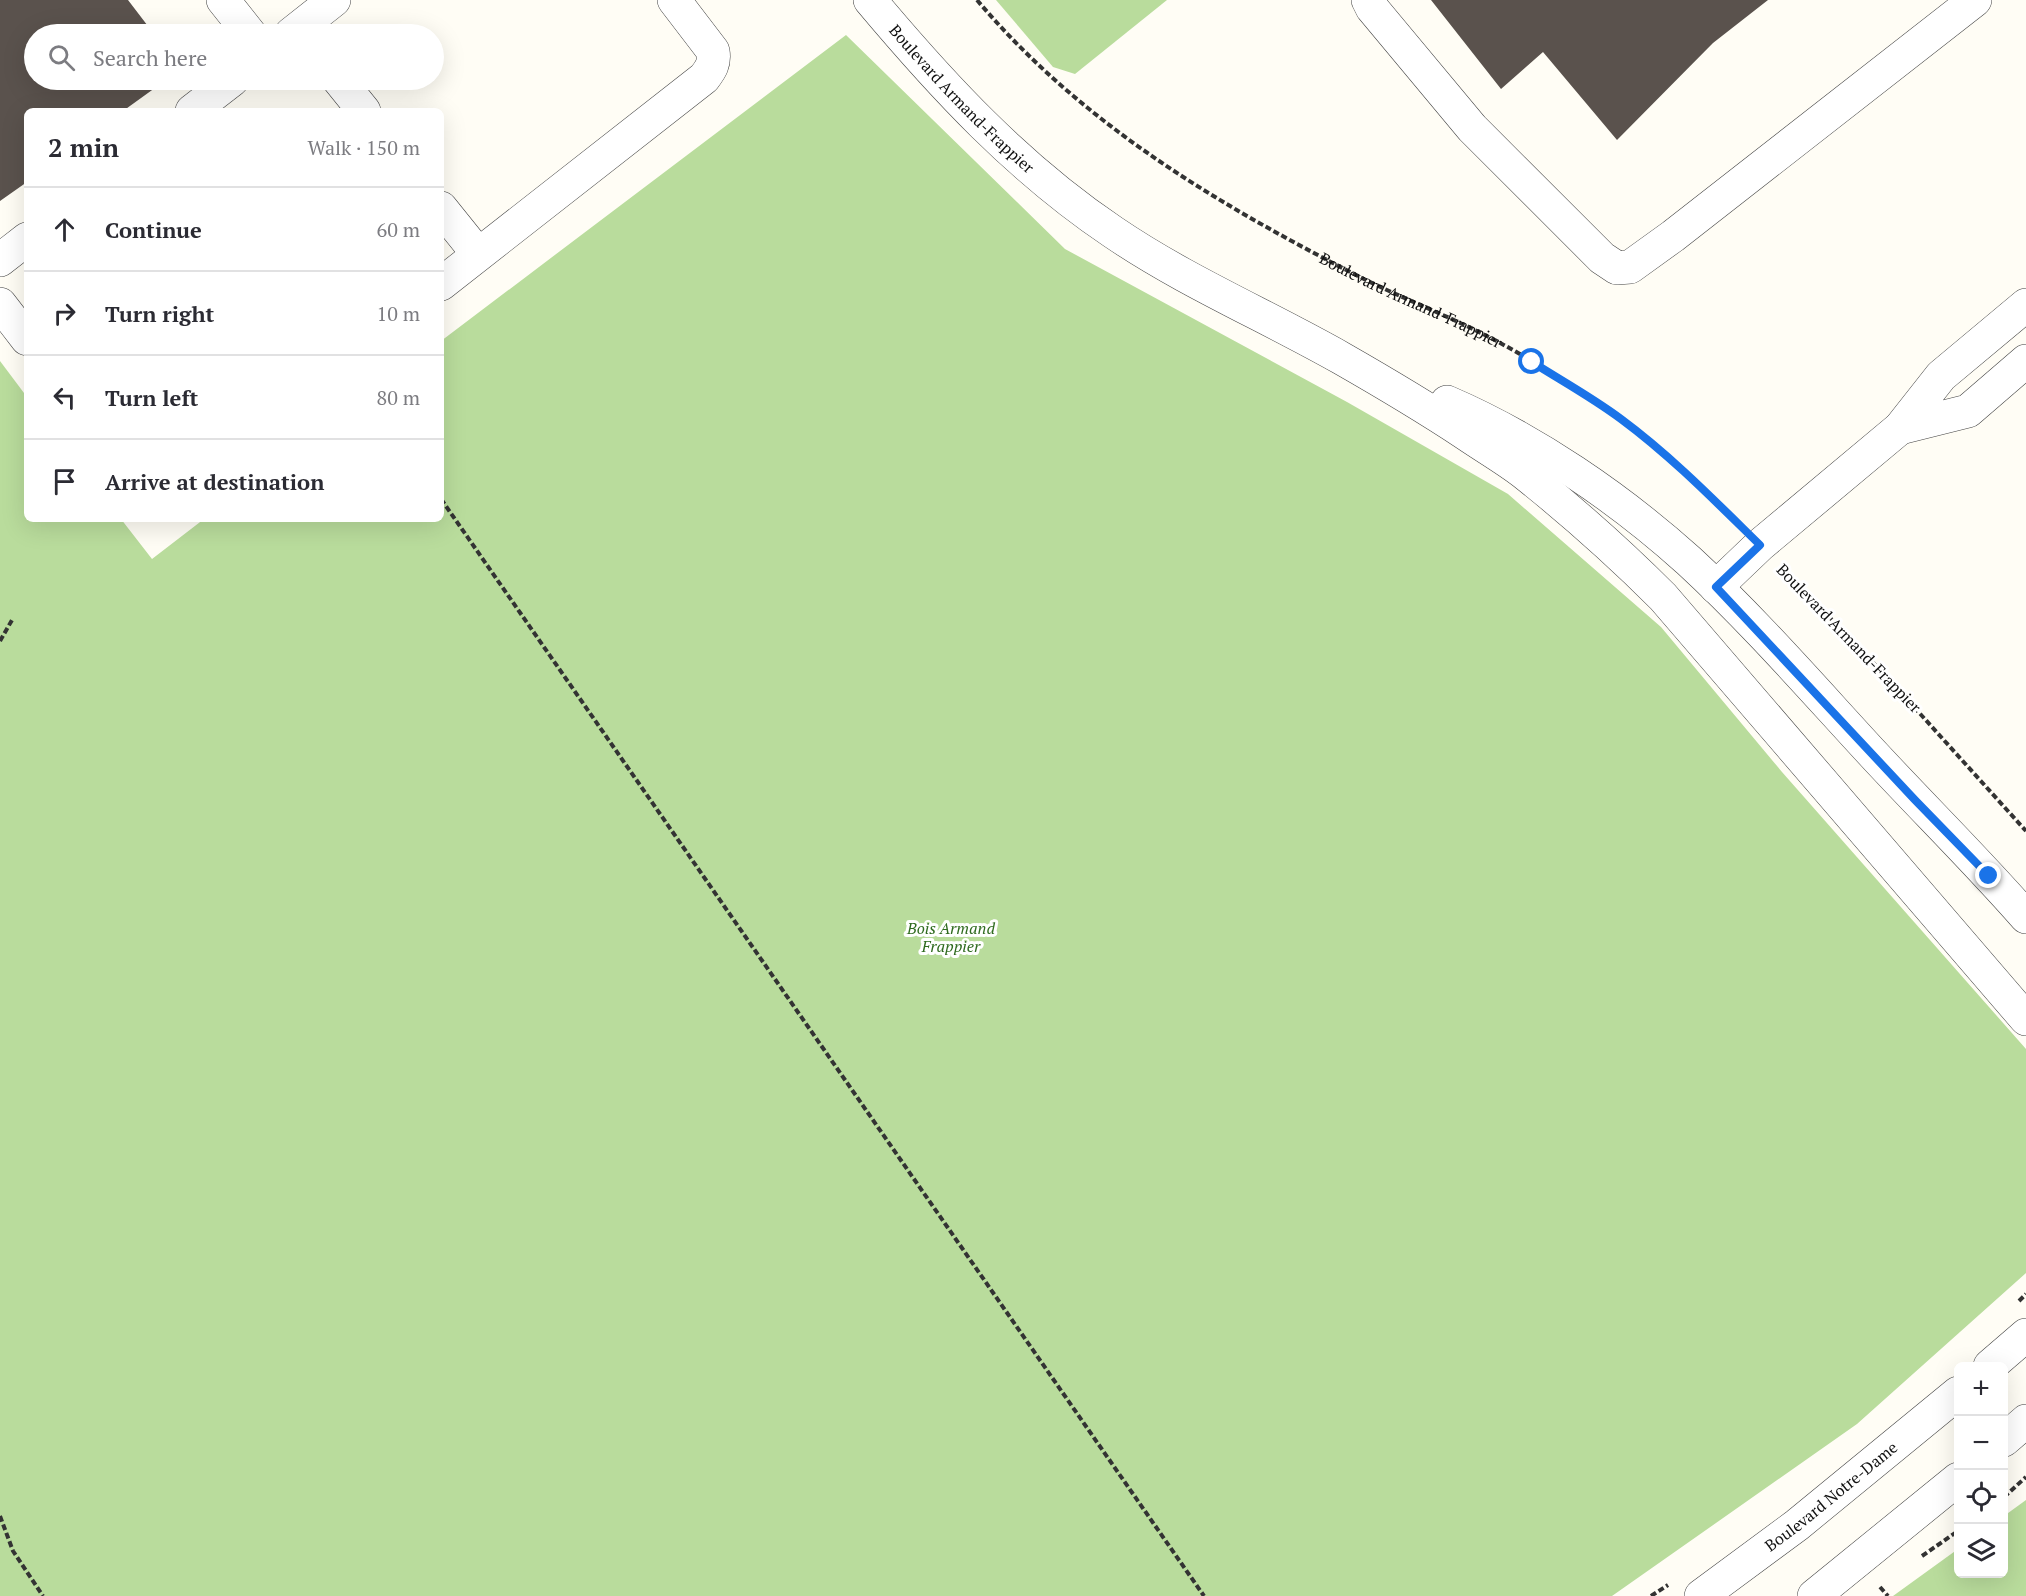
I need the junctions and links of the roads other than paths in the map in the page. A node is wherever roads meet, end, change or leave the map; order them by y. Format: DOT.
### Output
graph roads {
  1 [pos="223,0"];
  2 [pos="334,0"];
  3 [pos="674,0"];
  4 [pos="870,0"];
  5 [pos="1368,0"];
  6 [pos="1975,0"];
  7 [pos="242,24"];
  8 [pos="307,24"];
  9 [pos="219,90"];
  10 [pos="347,90"];
  11 [pos="196,108"];
  12 [pos="362,108"];
  13 [pos="444,212"];
  14 [pos="24,241"];
  15 [pos="478,255"];
  16 [pos="0,260"];
  17 [pos="444,282"];
  18 [pos="0,304"];
  19 [pos="2026,305"];
  20 [pos="24,335"];
  21 [pos="1339,357"];
  22 [pos="2026,361"];
  23 [pos="1900,428"];
  24 [pos="1716,587"];
  25 [pos="2026,917"];
  26 [pos="2026,1019"];
  27 [pos="2026,1335"];
  28 [pos="1995,1362"];
  29 [pos="1954,1397"];
  30 [pos="2026,1421"];
  31 [pos="2008,1437"];
  32 [pos="1954,1483"];
  33 [pos="1701,1596"];
  34 [pos="1814,1596"];
  1 -- 7 [label="street"];
  2 -- 8 [label="street"];
  3 -- 15 [label="street"];
  4 -- 21 [label="street, Boulevard Armand-Frappier"];
  5 -- 6 [label="street"];
  9 -- 11 [label="street"];
  10 -- 12 [label="street"];
  13 -- 15 [label="street"];
  14 -- 16 [label="street"];
  15 -- 17 [label="street"];
  18 -- 20 [label="street"];
  19 -- 23 [label="street"];
  21 -- 24 [label="street, Boulevard Armand-Frappier"];
  21 -- 26 [label="street, Boulevard Armand-Frappier"];
  22 -- 23 [label="street"];
  23 -- 24 [label="street"];
  24 -- 25 [label="street, Boulevard Armand-Frappier"];
  27 -- 28 [label="street"];
  29 -- 33 [label="street, Boulevard Notre-Dame"];
  30 -- 31 [label="street"];
  32 -- 34 [label="street"];
}
